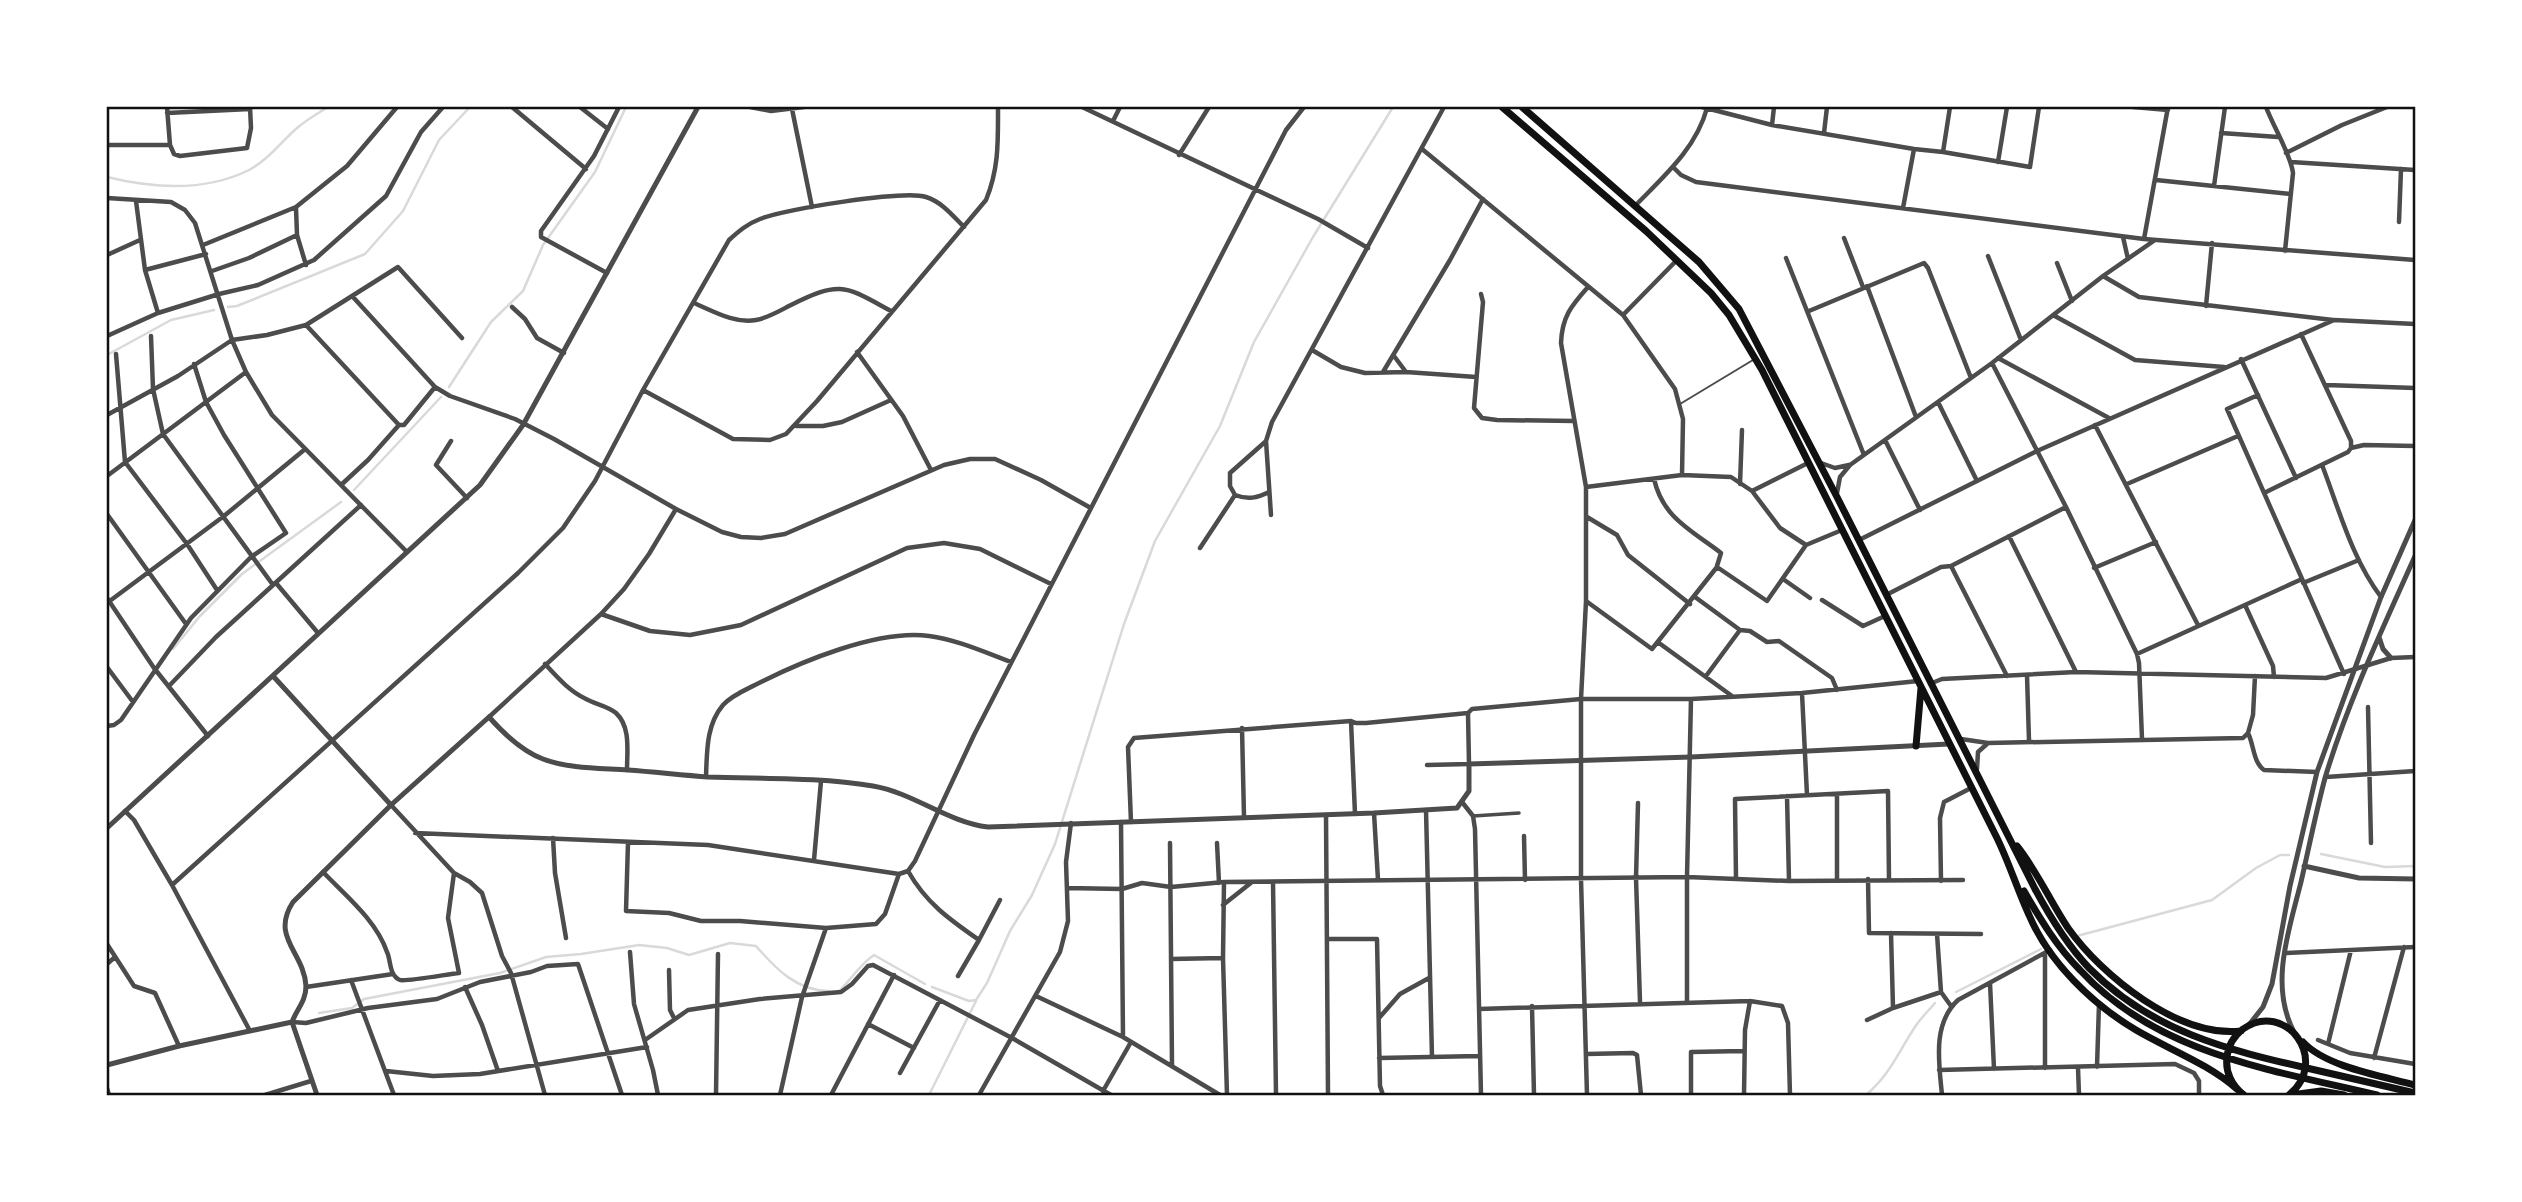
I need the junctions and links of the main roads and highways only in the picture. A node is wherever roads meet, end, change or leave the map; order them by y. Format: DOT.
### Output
graph roads {
  1 [pos="1502,107"];
  2 [pos="1522,107"];
  3 [pos="1920,684"];
  4 [pos="1916,746"];
  5 [pos="2008,834"];
  6 [pos="2015,876"];
  7 [pos="2243,1029"];
  8 [pos="2295,1034"];
  9 [pos="2415,1085"];
  10 [pos="2240,1093"];
  11 [pos="2415,1093"];
  12 [pos="2290,1095"];
  13 [pos="2344,1095"];
  14 [pos="2377,1095"];
  1 -- 3 [label="main road"];
  2 -- 5 [label="main road"];
  3 -- 4 [label="main road"];
  3 -- 6 [label="main road"];
  5 -- 7 [label="main road"];
  5 -- 11 [label="main road"];
  6 -- 10 [label="main road"];
  6 -- 14 [label="main road"];
  7 -- 8 [label="main road"];
  7 -- 10 [label="main road"];
  8 -- 9 [label="main road"];
  8 -- 12 [label="main road"];
  12 -- 13 [label="main road"];
}
